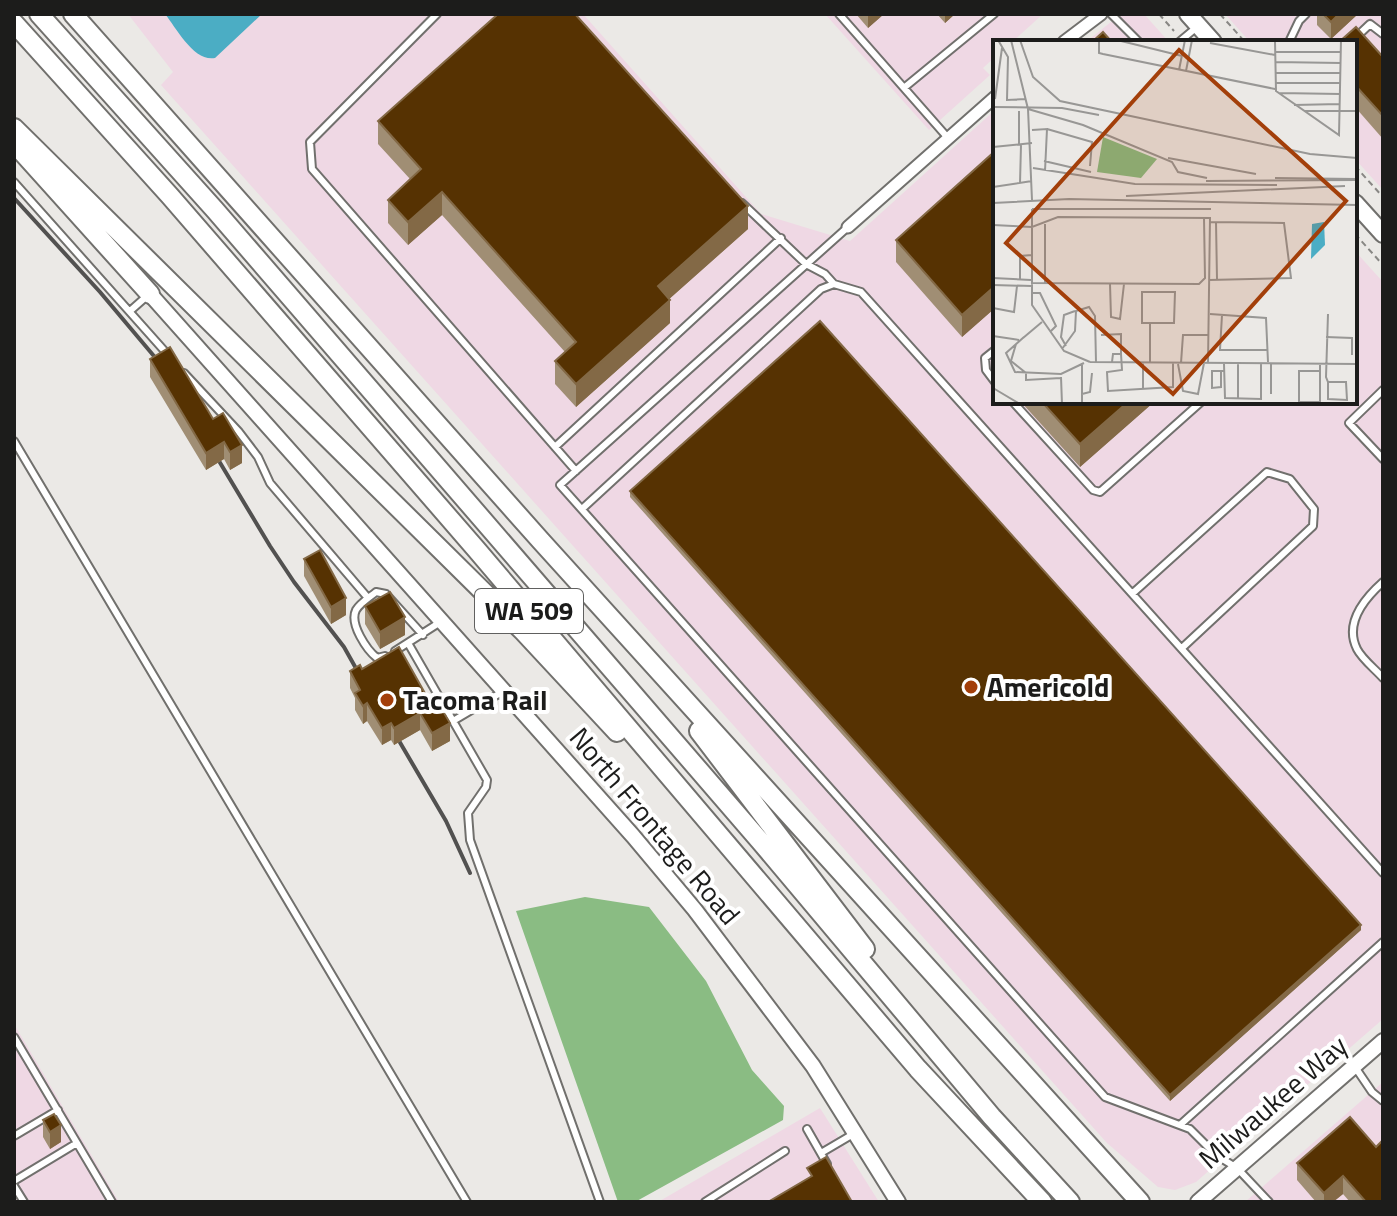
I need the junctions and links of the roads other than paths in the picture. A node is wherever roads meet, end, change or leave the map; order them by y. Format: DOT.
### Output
graph roads {
  1 [pos="39,14"];
  2 [pos="73,14"];
  3 [pos="437,14"];
  4 [pos="839,14"];
  5 [pos="994,14"];
  6 [pos="1101,14"];
  7 [pos="1111,14"];
  8 [pos="1306,14"];
  9 [pos="1193,20"];
  10 [pos="14,23"];
  11 [pos="1383,34"];
  12 [pos="1067,40"];
  13 [pos="1137,40"];
  14 [pos="1181,40"];
  15 [pos="1211,40"];
  16 [pos="1290,40"];
  17 [pos="1353,40"];
  18 [pos="905,87"];
  19 [pos="993,99"];
  20 [pos="14,128"];
  21 [pos="948,138"];
  22 [pos="14,143"];
  23 [pos="14,182"];
  24 [pos="736,197"];
  25 [pos="1357,205"];
  26 [pos="848,227"];
  27 [pos="1382,232"];
  28 [pos="781,238"];
  29 [pos="806,264"];
  30 [pos="834,284"];
  31 [pos="150,294"];
  32 [pos="130,311"];
  33 [pos="993,352"];
  34 [pos="172,359"];
  35 [pos="180,369"];
  36 [pos="993,379"];
  37 [pos="1383,390"];
  38 [pos="1015,404"];
  39 [pos="1199,404"];
  40 [pos="14,441"];
  41 [pos="555,447"];
  42 [pos="1383,459"];
  43 [pos="576,471"];
  44 [pos="582,509"];
  45 [pos="541,541"];
  46 [pos="1383,582"];
  47 [pos="1133,593"];
  48 [pos="368,598"];
  49 [pos="442,621"];
  50 [pos="423,635"];
  51 [pos="408,643"];
  52 [pos="1182,648"];
  53 [pos="1383,678"];
  54 [pos="504,691"];
  55 [pos="453,721"];
  56 [pos="1383,873"];
  57 [pos="785,911"];
  58 [pos="1383,942"];
  59 [pos="14,1037"];
  60 [pos="1383,1041"];
  61 [pos="1354,1066"];
  62 [pos="1383,1101"];
  63 [pos="58,1110"];
  64 [pos="992,1117"];
  65 [pos="1180,1125"];
  66 [pos="807,1129"];
  67 [pos="855,1133"];
  68 [pos="14,1136"];
  69 [pos="77,1143"];
  70 [pos="785,1151"];
  71 [pos="821,1153"];
  72 [pos="1237,1168"];
  73 [pos="835,1178"];
  74 [pos="14,1183"];
  75 [pos="24,1202"];
  76 [pos="112,1202"];
  77 [pos="467,1202"];
  78 [pos="600,1202"];
  79 [pos="705,1202"];
  80 [pos="898,1202"];
  81 [pos="1042,1202"];
  82 [pos="1070,1202"];
  83 [pos="1140,1202"];
  84 [pos="1198,1202"];
  85 [pos="1269,1202"];
  1 -- 64 [label="highway, WA 509"];
  2 -- 45 [label="highway"];
  3 -- 41 [label="lane"];
  4 -- 18 [label="lane"];
  5 -- 18 [label="lane"];
  6 -- 12 [label="street"];
  7 -- 13 [label="lane"];
  8 -- 16 [label="lane"];
  9 -- 14 [label="lane"];
  9 -- 15 [label="main road"];
  10 -- 57 [label="highway, WA 509"];
  11 -- 17 [label="lane"];
  18 -- 21 [label="lane"];
  19 -- 21 [label="street"];
  20 -- 57 [label="highway"];
  21 -- 26 [label="street"];
  22 -- 31 [label="highway"];
  23 -- 32 [label="lane"];
  24 -- 28 [label="lane"];
  25 -- 27 [label="main road"];
  26 -- 29 [label="lane"];
  28 -- 29 [label="lane"];
  28 -- 41 [label="lane"];
  29 -- 30 [label="lane"];
  29 -- 43 [label="lane"];
  30 -- 44 [label="lane"];
  30 -- 47 [label="lane"];
  31 -- 32 [label="lane"];
  31 -- 49 [label="street, North Frontage Road"];
  32 -- 34 [label="lane"];
  33 -- 36 [label="lane"];
  35 -- 48 [label="lane"];
  37 -- 42 [label="lane"];
  38 -- 39 [label="lane"];
  40 -- 77 [label="lane"];
  41 -- 43 [label="lane"];
  43 -- 44 [label="lane"];
  44 -- 65 [label="lane"];
  45 -- 64 [label="highway"];
  45 -- 83 [label="highway"];
  46 -- 53 [label="lane"];
  47 -- 52 [label="lane"];
  47 -- 52 [label="lane"];
  48 -- 50 [label="lane"];
  48 -- 51 [label="lane"];
  49 -- 50 [label="lane"];
  49 -- 54 [label="street, North Frontage Road"];
  50 -- 51 [label="lane"];
  51 -- 55 [label="lane"];
  52 -- 56 [label="lane"];
  54 -- 55 [label="lane"];
  54 -- 67 [label="street, North Frontage Road"];
  55 -- 78 [label="lane"];
  57 -- 81 [label="highway, WA 509"];
  58 -- 65 [label="lane"];
  59 -- 63 [label="lane"];
  60 -- 61 [label="street, Milwaukee Way"];
  61 -- 62 [label="lane"];
  61 -- 72 [label="street, Milwaukee Way"];
  63 -- 68 [label="lane"];
  63 -- 69 [label="lane"];
  64 -- 82 [label="highway, WA 509"];
  65 -- 72 [label="lane"];
  66 -- 71 [label="lane"];
  67 -- 71 [label="lane"];
  67 -- 80 [label="street, North Frontage Road"];
  69 -- 74 [label="lane"];
  69 -- 76 [label="lane"];
  70 -- 79 [label="lane"];
  71 -- 73 [label="lane"];
  72 -- 84 [label="street, Milwaukee Way"];
  72 -- 85 [label="lane"];
  74 -- 75 [label="lane"];
}
